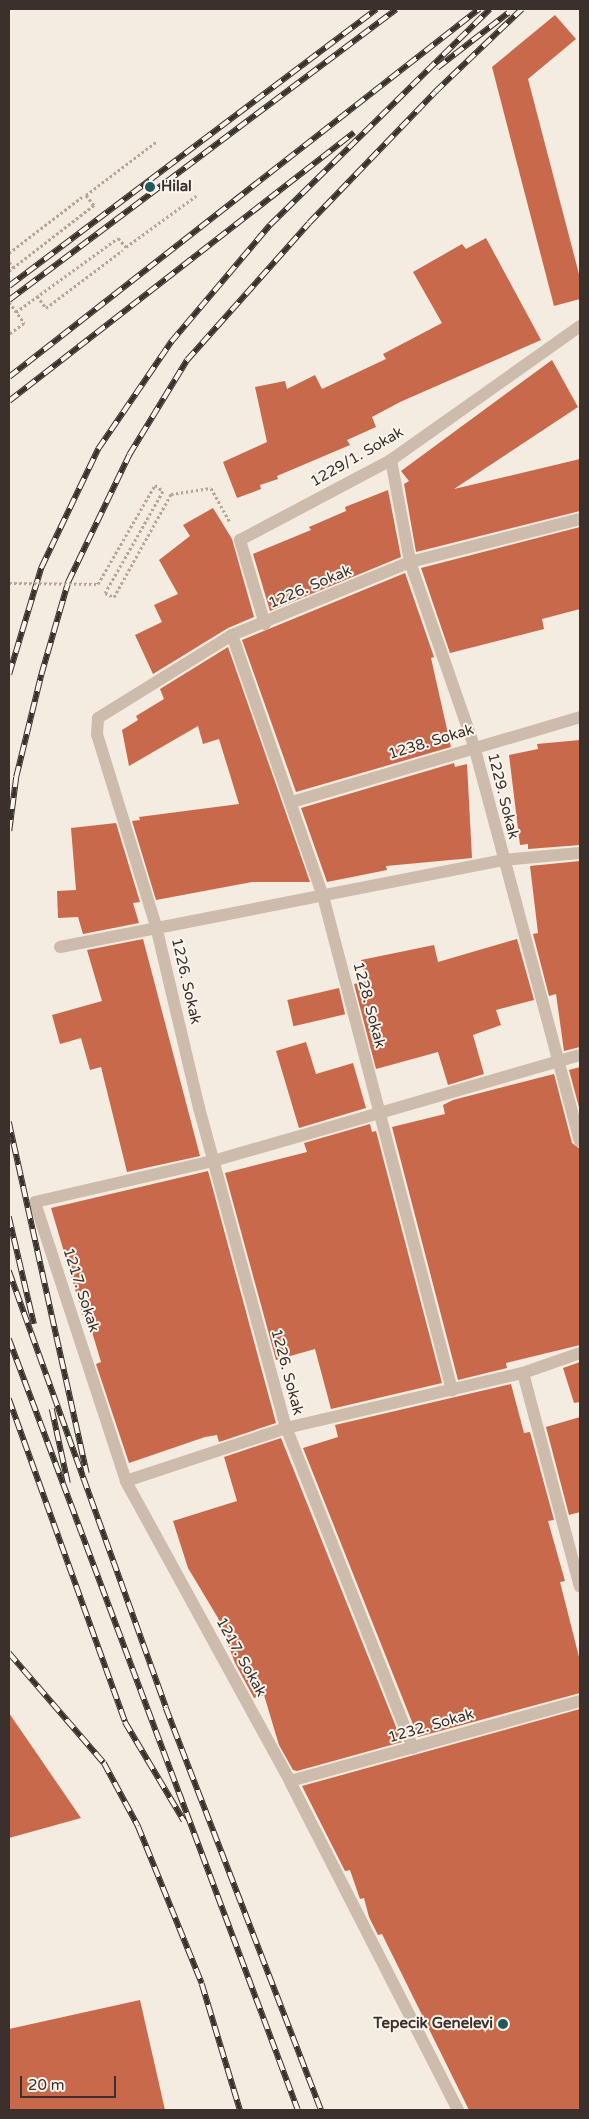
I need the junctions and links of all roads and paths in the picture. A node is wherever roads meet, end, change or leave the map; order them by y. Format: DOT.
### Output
graph roads {
  1 [pos="156,142"];
  2 [pos="196,196"];
  3 [pos="82,197"];
  4 [pos="123,250"];
  5 [pos="9,253"];
  6 [pos="9,262"];
  7 [pos="14,268"];
  8 [pos="9,271"];
  9 [pos="37,296"];
  10 [pos="9,302"];
  11 [pos="16,312"];
  12 [pos="580,326"];
  13 [pos="9,334"];
  14 [pos="391,460"];
  15 [pos="580,519"];
  16 [pos="240,540"];
  17 [pos="410,562"];
  18 [pos="9,583"];
  19 [pos="265,624"];
  20 [pos="232,635"];
  21 [pos="580,717"];
  22 [pos="474,746"];
  23 [pos="292,802"];
  24 [pos="580,853"];
  25 [pos="502,860"];
  26 [pos="323,896"];
  27 [pos="156,926"];
  28 [pos="60,947"];
  29 [pos="580,1055"];
  30 [pos="560,1060"];
  31 [pos="380,1111"];
  32 [pos="580,1141"];
  33 [pos="214,1161"];
  34 [pos="580,1353"];
  35 [pos="523,1373"];
  36 [pos="452,1390"];
  37 [pos="286,1428"];
  38 [pos="126,1481"];
  39 [pos="580,1587"];
  40 [pos="580,1701"];
  41 [pos="413,1748"];
  42 [pos="290,1781"];
  43 [pos="458,2110"];
  1 -- 7 [label="path"];
  2 -- 9 [label="path"];
  3 -- 5 [label="path"];
  4 -- 9 [label="path"];
  6 -- 7 [label="path"];
  7 -- 8 [label="path"];
  9 -- 11 [label="path"];
  10 -- 11 [label="path"];
  11 -- 13 [label="path"];
  12 -- 14 [label="street, 1229/1. Sokak"];
  14 -- 16 [label="street, 1229/1. Sokak"];
  14 -- 17 [label="street, 1229. Sokak"];
  15 -- 17 [label="street, 1226. Sokak"];
  16 -- 18 [label="path, bridge"];
  16 -- 19 [label="street"];
  17 -- 19 [label="street, 1226. Sokak"];
  17 -- 22 [label="street, 1229. Sokak"];
  19 -- 20 [label="street, 1226. Sokak"];
  20 -- 23 [label="street, 1228. Sokak"];
  20 -- 27 [label="street, 1226. Sokak"];
  21 -- 22 [label="street, 1238. Sokak"];
  22 -- 23 [label="street, 1238. Sokak"];
  22 -- 25 [label="street, 1229. Sokak"];
  23 -- 26 [label="street, 1228. Sokak"];
  24 -- 25 [label="street"];
  25 -- 26 [label="street"];
  25 -- 30 [label="street, 1229. Sokak"];
  26 -- 27 [label="street"];
  26 -- 31 [label="street, 1228. Sokak"];
  27 -- 28 [label="street"];
  27 -- 33 [label="street, 1226. Sokak"];
  29 -- 30 [label="street"];
  30 -- 31 [label="street"];
  30 -- 32 [label="street, 1229. Sokak"];
  31 -- 33 [label="street"];
  31 -- 36 [label="street, 1228. Sokak"];
  33 -- 37 [label="street, 1226. Sokak"];
  33 -- 38 [label="street, 1217. Sokak"];
  34 -- 35 [label="street"];
  35 -- 36 [label="street"];
  35 -- 39 [label="street"];
  36 -- 37 [label="street"];
  37 -- 38 [label="street"];
  37 -- 41 [label="street, 1226. Sokak"];
  38 -- 42 [label="street, 1217. Sokak"];
  40 -- 41 [label="street, 1232. Sokak"];
  41 -- 42 [label="street, 1232. Sokak"];
  42 -- 43 [label="street, 1217. Sokak"];
}
